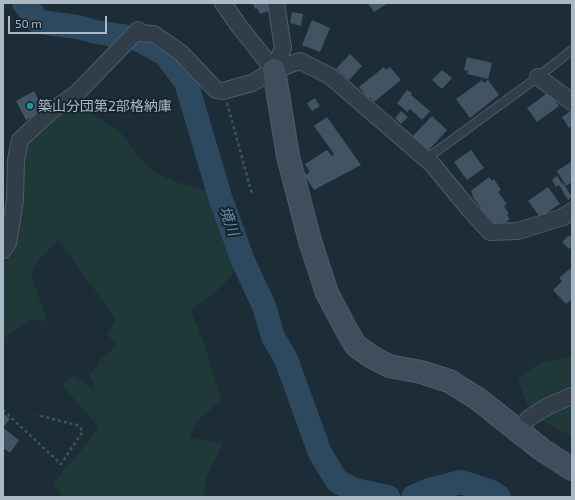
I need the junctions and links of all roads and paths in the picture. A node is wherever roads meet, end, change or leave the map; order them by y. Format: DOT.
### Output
graph roads {
  1 [pos="223,3"];
  2 [pos="276,3"];
  3 [pos="572,50"];
  4 [pos="274,70"];
  5 [pos="538,77"];
  6 [pos="223,91"];
  7 [pos="572,102"];
  8 [pos="426,159"];
  9 [pos="252,194"];
  10 [pos="572,211"];
  11 [pos="3,250"];
  12 [pos="572,396"];
  13 [pos="3,410"];
  14 [pos="37,415"];
  15 [pos="519,430"];
  16 [pos="572,469"];
  1 -- 4 [label="street"];
  2 -- 4 [label="street"];
  3 -- 5 [label="lane"];
  4 -- 6 [label="street"];
  4 -- 8 [label="street"];
  4 -- 15 [label="street"];
  5 -- 7 [label="street"];
  5 -- 8 [label="lane"];
  6 -- 9 [label="path"];
  6 -- 11 [label="street"];
  8 -- 10 [label="street"];
  12 -- 15 [label="street"];
  13 -- 14 [label="path"];
  15 -- 16 [label="street"];
}
